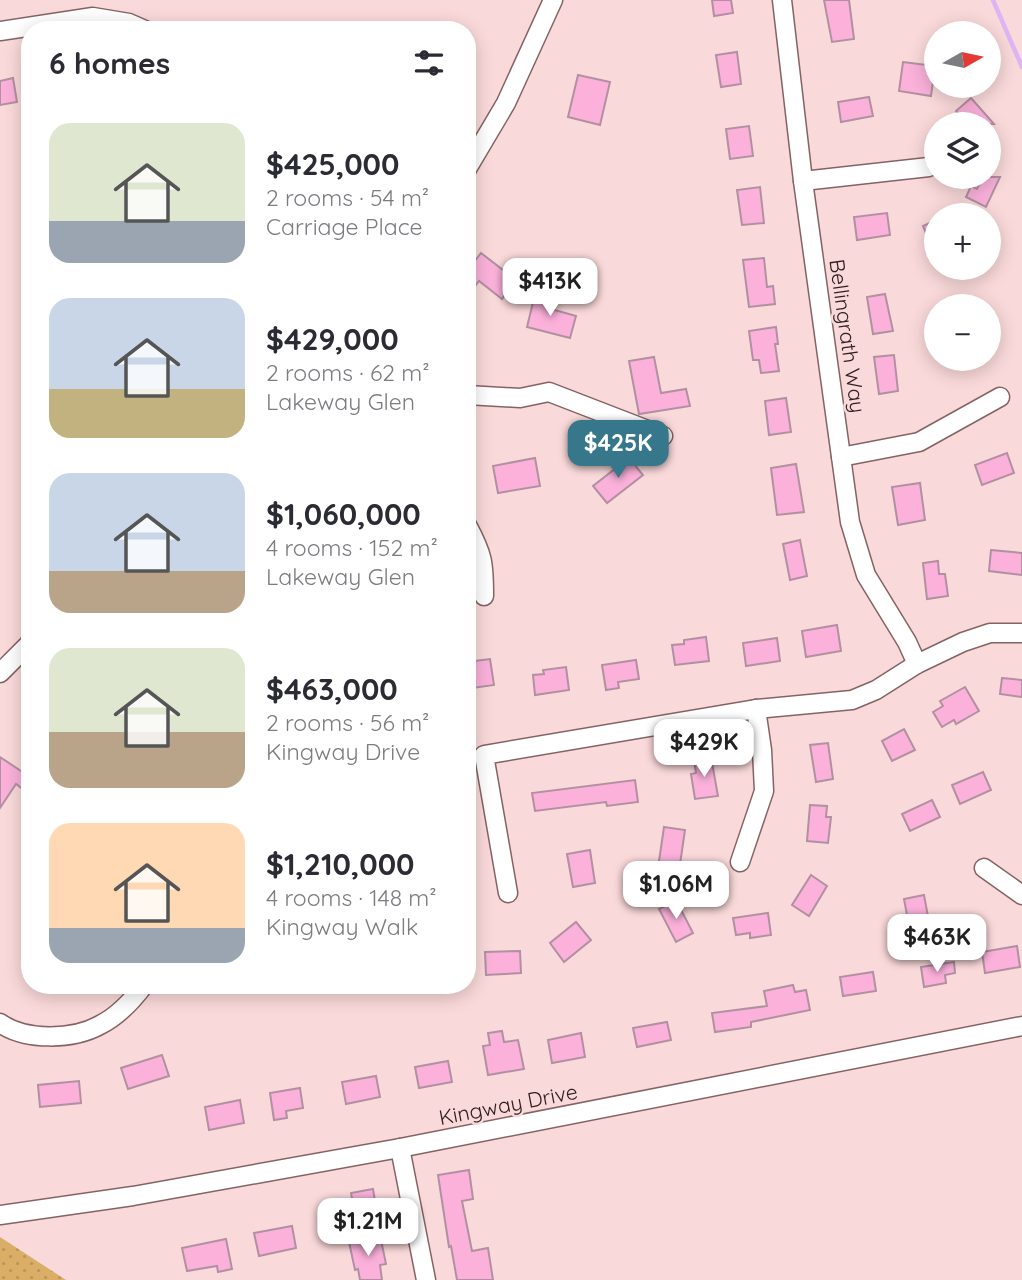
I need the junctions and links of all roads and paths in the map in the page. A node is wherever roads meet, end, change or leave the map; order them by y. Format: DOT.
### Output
graph roads {
  1 [pos="553,0"];
  2 [pos="782,0"];
  3 [pos="72,21"];
  4 [pos="115,21"];
  5 [pos="21,28"];
  6 [pos="0,31"];
  7 [pos="476,154"];
  8 [pos="924,168"];
  9 [pos="803,181"];
  10 [pos="476,396"];
  11 [pos="1000,397"];
  12 [pos="663,436"];
  13 [pos="842,457"];
  14 [pos="476,542"];
  15 [pos="484,596"];
  16 [pos="1022,633"];
  17 [pos="21,652"];
  18 [pos="917,664"];
  19 [pos="0,673"];
  20 [pos="756,709"];
  21 [pos="740,862"];
  22 [pos="984,868"];
  23 [pos="508,893"];
  24 [pos="1022,895"];
  25 [pos="137,994"];
  26 [pos="0,1023"];
  27 [pos="1022,1026"];
  28 [pos="400,1148"];
  29 [pos="0,1215"];
  30 [pos="426,1280"];
  1 -- 7 [label="street"];
  2 -- 9 [label="street, Bellingrath Way"];
  3 -- 4 [label="street"];
  5 -- 6 [label="street"];
  8 -- 9 [label="street"];
  9 -- 13 [label="street, Bellingrath Way"];
  10 -- 12 [label="street"];
  11 -- 13 [label="street"];
  13 -- 18 [label="street, Bellingrath Way"];
  14 -- 15 [label="street"];
  16 -- 18 [label="street"];
  17 -- 19 [label="street"];
  18 -- 20 [label="street"];
  20 -- 21 [label="street"];
  20 -- 23 [label="street"];
  22 -- 24 [label="street"];
  25 -- 26 [label="street"];
  27 -- 28 [label="street, Kingway Drive"];
  28 -- 29 [label="street, Kingway Drive"];
  28 -- 30 [label="street"];
}
